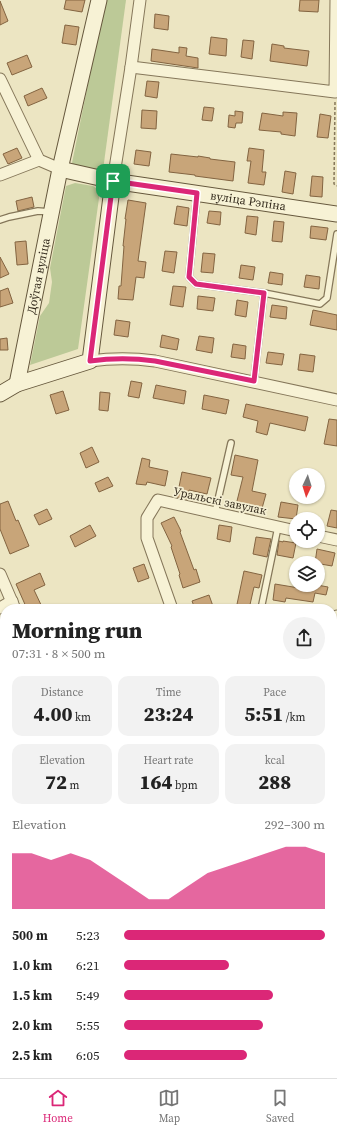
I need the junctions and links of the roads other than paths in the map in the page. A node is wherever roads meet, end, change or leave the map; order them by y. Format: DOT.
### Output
graph roads {
  1 [pos="99,0"];
  2 [pos="140,0"];
  3 [pos="336,0"];
  4 [pos="131,67"];
  5 [pos="0,79"];
  6 [pos="39,160"];
  7 [pos="60,169"];
  8 [pos="0,175"];
  9 [pos="113,181"];
  10 [pos="197,193"];
  11 [pos="51,212"];
  12 [pos="337,214"];
  13 [pos="0,220"];
  14 [pos="337,234"];
  15 [pos="264,293"];
  16 [pos="90,361"];
  17 [pos="254,381"];
  18 [pos="17,384"];
  19 [pos="0,394"];
  20 [pos="337,400"];
  21 [pos="232,443"];
  22 [pos="215,513"];
  23 [pos="278,527"];
  24 [pos="289,529"];
  25 [pos="325,537"];
  26 [pos="337,540"];
  27 [pos="0,574"];
  28 [pos="13,604"];
  29 [pos="170,604"];
  30 [pos="262,604"];
  1 -- 7 [label="street, Доўгая вуліца"];
  2 -- 4 [label="street"];
  3 -- 4 [label="street"];
  4 -- 9 [label="street"];
  5 -- 6 [label="street"];
  6 -- 7 [label="street"];
  6 -- 8 [label="street"];
  7 -- 9 [label="street"];
  7 -- 11 [label="street, Доўгая вуліца"];
  9 -- 10 [label="street, вуліца Рэпіна"];
  9 -- 16 [label="street"];
  10 -- 12 [label="street, вуліца Рэпіна"];
  10 -- 15 [label="lane"];
  11 -- 13 [label="lane"];
  11 -- 18 [label="street, Доўгая вуліца"];
  14 -- 15 [label="lane"];
  15 -- 17 [label="lane"];
  16 -- 17 [label="street"];
  16 -- 18 [label="street"];
  17 -- 20 [label="street"];
  18 -- 19 [label="street"];
  21 -- 22 [label="lane"];
  22 -- 23 [label="street, Уральскі завулак"];
  22 -- 29 [label="street, Уральскі завулак"];
  23 -- 24 [label="street, Уральскі завулак"];
  23 -- 30 [label="lane"];
  25 -- 26 [label="street"];
  27 -- 28 [label="street"];
}
